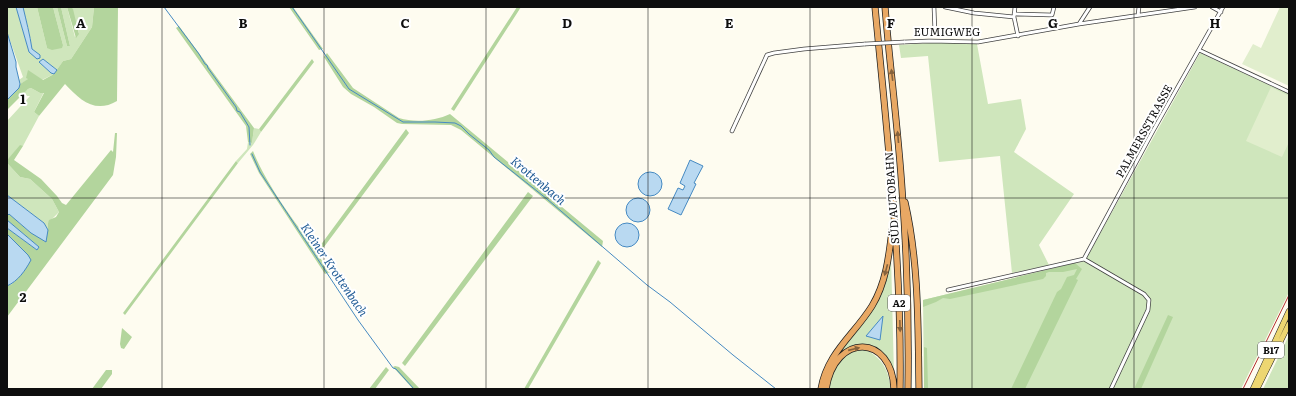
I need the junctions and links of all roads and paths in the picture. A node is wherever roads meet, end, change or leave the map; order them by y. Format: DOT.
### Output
graph roads {
  1 [pos="875,7"];
  2 [pos="885,7"];
  3 [pos="934,7"];
  4 [pos="945,7"];
  5 [pos="1015,7"];
  6 [pos="1054,7"];
  7 [pos="1090,7"];
  8 [pos="1139,7"];
  9 [pos="1194,7"];
  10 [pos="1212,7"];
  11 [pos="1224,7"];
  12 [pos="1221,12"];
  13 [pos="1014,15"];
  14 [pos="1138,15"];
  15 [pos="1079,24"];
  16 [pos="935,34"];
  17 [pos="1018,36"];
  18 [pos="1199,50"];
  19 [pos="1289,92"];
  20 [pos="732,131"];
  21 [pos="902,190"];
  22 [pos="894,217"];
  23 [pos="1084,259"];
  24 [pos="948,290"];
  25 [pos="1289,311"];
  26 [pos="1289,324"];
  27 [pos="821,389"];
  28 [pos="826,389"];
  29 [pos="894,389"];
  30 [pos="900,389"];
  31 [pos="908,389"];
  32 [pos="919,389"];
  33 [pos="1111,389"];
  34 [pos="1253,389"];
  35 [pos="1257,389"];
  1 -- 22 [label="highway, SÜD AUTOBAHN / A2"];
  21 -- 2 [label="highway, SÜD AUTOBAHN / A2, one-way"];
  3 -- 16 [label="street"];
  4 -- 13 [label="street"];
  5 -- 13 [label="street"];
  6 -- 13 [label="street"];
  7 -- 15 [label="street"];
  8 -- 14 [label="street"];
  9 -- 14 [label="street, EUMIGWEG"];
  10 -- 12 [label="street"];
  11 -- 12 [label="street"];
  12 -- 18 [label="street, PALMERSSTRASSE"];
  13 -- 17 [label="street"];
  14 -- 15 [label="street, EUMIGWEG"];
  15 -- 17 [label="street, EUMIGWEG"];
  17 -- 20 [label="street, EUMIGWEG, bridge"];
  18 -- 19 [label="street"];
  18 -- 23 [label="street, PALMERSSTRASSE"];
  21 -- 31 [label="highway, SÜD AUTOBAHN / A2"];
  21 -- 32 [label="highway"];
  22 -- 27 [label="highway, one-way"];
  22 -- 30 [label="highway, SÜD AUTOBAHN / A2, one-way"];
  23 -- 24 [label="street"];
  23 -- 33 [label="street"];
  25 -- 34 [label="main road, B17"];
  26 -- 35 [label="main road, B17"];
  28 -- 29 [label="highway, one-way"];
}
